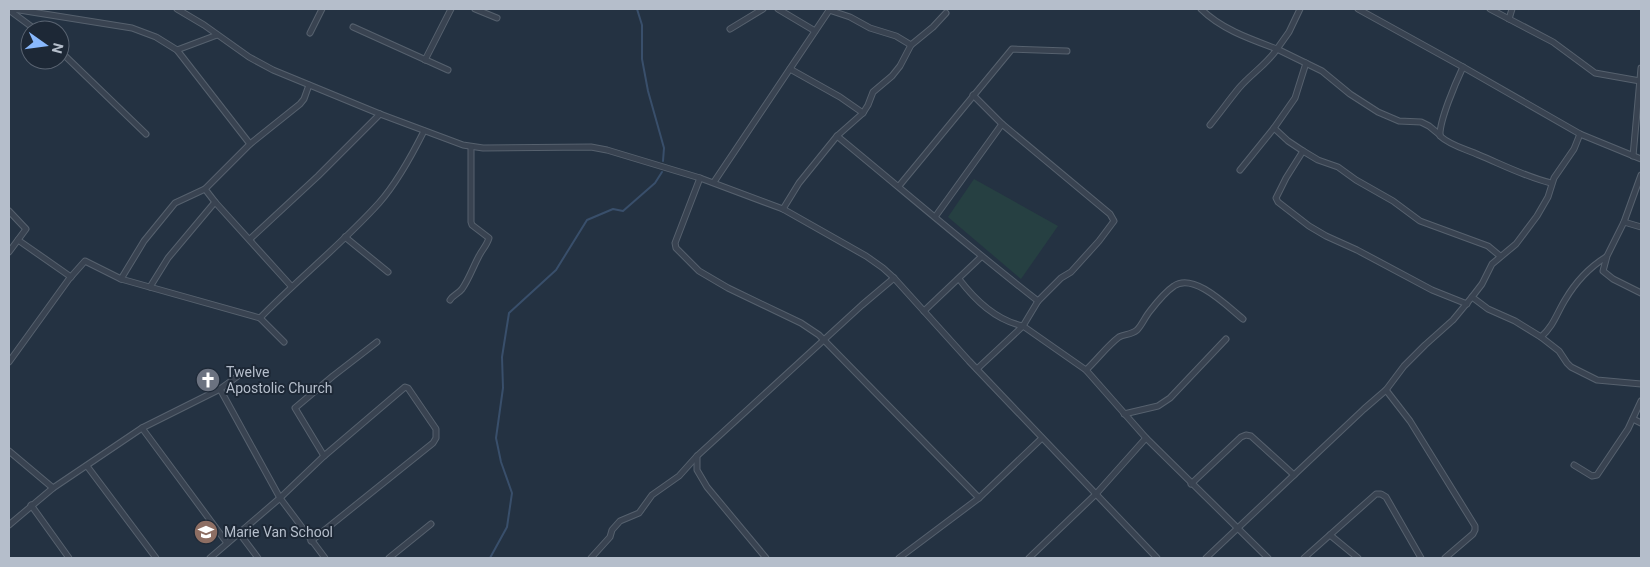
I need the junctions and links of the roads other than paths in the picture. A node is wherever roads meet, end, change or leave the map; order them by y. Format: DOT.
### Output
graph roads {
  1 [pos="13,9"];
  2 [pos="177,9"];
  3 [pos="322,9"];
  4 [pos="451,9"];
  5 [pos="474,9"];
  6 [pos="763,9"];
  7 [pos="778,9"];
  8 [pos="1200,9"];
  9 [pos="1300,9"];
  10 [pos="1358,9"];
  11 [pos="1490,9"];
  12 [pos="1512,9"];
  13 [pos="9,10"];
  14 [pos="830,10"];
  15 [pos="946,13"];
  16 [pos="497,18"];
  17 [pos="1509,19"];
  18 [pos="22,20"];
  19 [pos="353,27"];
  20 [pos="730,29"];
  21 [pos="815,31"];
  22 [pos="310,33"];
  23 [pos="217,35"];
  24 [pos="911,45"];
  25 [pos="1278,48"];
  26 [pos="177,50"];
  27 [pos="1067,51"];
  28 [pos="425,60"];
  29 [pos="70,61"];
  30 [pos="1306,63"];
  31 [pos="1463,67"];
  32 [pos="1641,68"];
  33 [pos="790,69"];
  34 [pos="448,70"];
  35 [pos="1640,82"];
  36 [pos="309,85"];
  37 [pos="973,95"];
  38 [pos="863,112"];
  39 [pos="380,114"];
  40 [pos="1002,124"];
  41 [pos="1210,125"];
  42 [pos="1274,128"];
  43 [pos="424,131"];
  44 [pos="146,134"];
  45 [pos="1440,134"];
  46 [pos="1580,134"];
  47 [pos="837,136"];
  48 [pos="250,144"];
  49 [pos="471,147"];
  50 [pos="1303,151"];
  51 [pos="1633,156"];
  52 [pos="1641,159"];
  53 [pos="1240,170"];
  54 [pos="1641,176"];
  55 [pos="700,178"];
  56 [pos="714,182"];
  57 [pos="1552,183"];
  58 [pos="899,186"];
  59 [pos="205,188"];
  60 [pos="215,202"];
  61 [pos="783,209"];
  62 [pos="9,211"];
  63 [pos="935,218"];
  64 [pos="1624,222"];
  65 [pos="1641,227"];
  66 [pos="345,237"];
  67 [pos="250,239"];
  68 [pos="18,240"];
  69 [pos="9,252"];
  70 [pos="1500,256"];
  71 [pos="1607,256"];
  72 [pos="981,257"];
  73 [pos="388,272"];
  74 [pos="71,277"];
  75 [pos="894,278"];
  76 [pos="959,278"];
  77 [pos="121,279"];
  78 [pos="291,286"];
  79 [pos="150,287"];
  80 [pos="1641,293"];
  81 [pos="1472,297"];
  82 [pos="450,300"];
  83 [pos="1038,302"];
  84 [pos="1467,304"];
  85 [pos="924,311"];
  86 [pos="260,318"];
  87 [pos="1243,319"];
  88 [pos="1023,326"];
  89 [pos="1541,337"];
  90 [pos="1226,339"];
  91 [pos="824,340"];
  92 [pos="284,342"];
  93 [pos="377,342"];
  94 [pos="9,362"];
  95 [pos="977,369"];
  96 [pos="1086,370"];
  97 [pos="238,376"];
  98 [pos="1641,384"];
  99 [pos="220,388"];
  100 [pos="1386,390"];
  101 [pos="1641,401"];
  102 [pos="1124,414"];
  103 [pos="1633,419"];
  104 [pos="1641,423"];
  105 [pos="142,428"];
  106 [pos="1042,438"];
  107 [pos="1146,438"];
  108 [pos="9,451"];
  109 [pos="324,456"];
  110 [pos="696,456"];
  111 [pos="1574,465"];
  112 [pos="86,466"];
  113 [pos="686,468"];
  114 [pos="697,470"];
  115 [pos="1294,475"];
  116 [pos="1191,484"];
  117 [pos="54,488"];
  118 [pos="1096,494"];
  119 [pos="280,498"];
  120 [pos="979,498"];
  121 [pos="31,506"];
  122 [pos="431,524"];
  123 [pos="9,525"];
  124 [pos="1237,529"];
  125 [pos="240,534"];
  126 [pos="1330,535"];
  127 [pos="311,541"];
  128 [pos="227,544"];
  129 [pos="1032,557"];
  130 [pos="69,558"];
  131 [pos="156,558"];
  132 [pos="210,558"];
  133 [pos="258,558"];
  134 [pos="325,558"];
  135 [pos="389,558"];
  136 [pos="591,558"];
  137 [pos="766,558"];
  138 [pos="899,558"];
  139 [pos="1157,558"];
  140 [pos="1206,558"];
  141 [pos="1268,558"];
  142 [pos="1304,558"];
  143 [pos="1358,558"];
  144 [pos="1421,558"];
  145 [pos="1445,558"];
  1 -- 26 [label="street"];
  2 -- 23 [label="street"];
  3 -- 22 [label="street"];
  4 -- 28 [label="street"];
  5 -- 16 [label="street"];
  6 -- 20 [label="street"];
  7 -- 21 [label="street"];
  8 -- 25 [label="street"];
  9 -- 25 [label="street"];
  10 -- 31 [label="street"];
  11 -- 17 [label="street"];
  12 -- 17 [label="street"];
  13 -- 18 [label="street"];
  14 -- 21 [label="street"];
  14 -- 24 [label="street"];
  15 -- 24 [label="street"];
  17 -- 35 [label="street"];
  19 -- 28 [label="street"];
  21 -- 33 [label="street"];
  23 -- 26 [label="street"];
  23 -- 36 [label="street"];
  24 -- 38 [label="street"];
  25 -- 30 [label="street"];
  25 -- 41 [label="street"];
  26 -- 48 [label="street"];
  27 -- 37 [label="street"];
  28 -- 34 [label="street"];
  29 -- 44 [label="street"];
  30 -- 42 [label="street"];
  30 -- 45 [label="street"];
  31 -- 45 [label="street"];
  31 -- 46 [label="street"];
  32 -- 35 [label="street"];
  33 -- 38 [label="street"];
  33 -- 56 [label="street"];
  35 -- 51 [label="street"];
  36 -- 39 [label="street"];
  36 -- 48 [label="street"];
  37 -- 40 [label="street"];
  37 -- 58 [label="street"];
  38 -- 47 [label="street"];
  39 -- 43 [label="street"];
  39 -- 67 [label="street"];
  40 -- 63 [label="street"];
  40 -- 83 [label="street"];
  42 -- 50 [label="street"];
  42 -- 53 [label="street"];
  43 -- 49 [label="street"];
  43 -- 66 [label="street"];
  45 -- 57 [label="street"];
  46 -- 51 [label="street"];
  46 -- 57 [label="street"];
  47 -- 58 [label="street"];
  47 -- 61 [label="street"];
  48 -- 59 [label="street"];
  49 -- 55 [label="street"];
  49 -- 82 [label="street"];
  50 -- 70 [label="street"];
  50 -- 84 [label="street"];
  51 -- 52 [label="street"];
  54 -- 64 [label="street"];
  55 -- 56 [label="street"];
  55 -- 91 [label="street"];
  56 -- 61 [label="street"];
  57 -- 70 [label="street"];
  58 -- 63 [label="street"];
  59 -- 60 [label="street"];
  59 -- 77 [label="street"];
  60 -- 67 [label="street"];
  60 -- 79 [label="street"];
  61 -- 75 [label="street"];
  62 -- 68 [label="street"];
  63 -- 72 [label="street"];
  64 -- 65 [label="street"];
  64 -- 71 [label="street"];
  66 -- 73 [label="street"];
  66 -- 78 [label="street"];
  67 -- 78 [label="street"];
  68 -- 69 [label="street"];
  68 -- 74 [label="street"];
  70 -- 81 [label="street"];
  71 -- 80 [label="street"];
  71 -- 89 [label="street"];
  72 -- 76 [label="street"];
  72 -- 83 [label="street"];
  74 -- 77 [label="street"];
  74 -- 94 [label="street"];
  75 -- 85 [label="street"];
  75 -- 91 [label="street"];
  76 -- 85 [label="street"];
  76 -- 88 [label="street"];
  77 -- 79 [label="street"];
  78 -- 86 [label="street"];
  79 -- 86 [label="street"];
  81 -- 84 [label="street"];
  81 -- 89 [label="street"];
  83 -- 88 [label="street"];
  84 -- 100 [label="street"];
  85 -- 95 [label="street"];
  86 -- 92 [label="street"];
  87 -- 96 [label="street"];
  88 -- 95 [label="street"];
  88 -- 96 [label="street"];
  89 -- 98 [label="street"];
  90 -- 102 [label="street"];
  91 -- 110 [label="street"];
  91 -- 120 [label="street"];
  93 -- 109 [label="street"];
  95 -- 106 [label="street"];
  96 -- 102 [label="street"];
  97 -- 99 [label="street"];
  99 -- 105 [label="street"];
  99 -- 119 [label="street"];
  100 -- 115 [label="street"];
  100 -- 145 [label="street"];
  101 -- 103 [label="street"];
  102 -- 107 [label="street"];
  103 -- 104 [label="street"];
  103 -- 111 [label="street"];
  105 -- 112 [label="street"];
  105 -- 128 [label="street"];
  106 -- 118 [label="street"];
  106 -- 120 [label="street"];
  107 -- 116 [label="street"];
  107 -- 118 [label="street"];
  108 -- 117 [label="street"];
  109 -- 119 [label="street"];
  109 -- 127 [label="street"];
  110 -- 113 [label="street"];
  110 -- 114 [label="street"];
  112 -- 117 [label="street"];
  112 -- 131 [label="street"];
  113 -- 114 [label="street"];
  113 -- 136 [label="street"];
  114 -- 137 [label="street"];
  115 -- 116 [label="street"];
  115 -- 124 [label="street"];
  116 -- 124 [label="street"];
  117 -- 121 [label="street"];
  118 -- 129 [label="street"];
  118 -- 139 [label="street"];
  119 -- 125 [label="street"];
  119 -- 127 [label="street"];
  120 -- 138 [label="street"];
  121 -- 123 [label="street"];
  121 -- 130 [label="street"];
  122 -- 135 [label="street"];
  124 -- 140 [label="street"];
  124 -- 141 [label="street"];
  125 -- 128 [label="street"];
  125 -- 133 [label="street"];
  126 -- 142 [label="street"];
  126 -- 143 [label="street"];
  126 -- 144 [label="street"];
  127 -- 134 [label="street"];
  128 -- 132 [label="street"];
}
